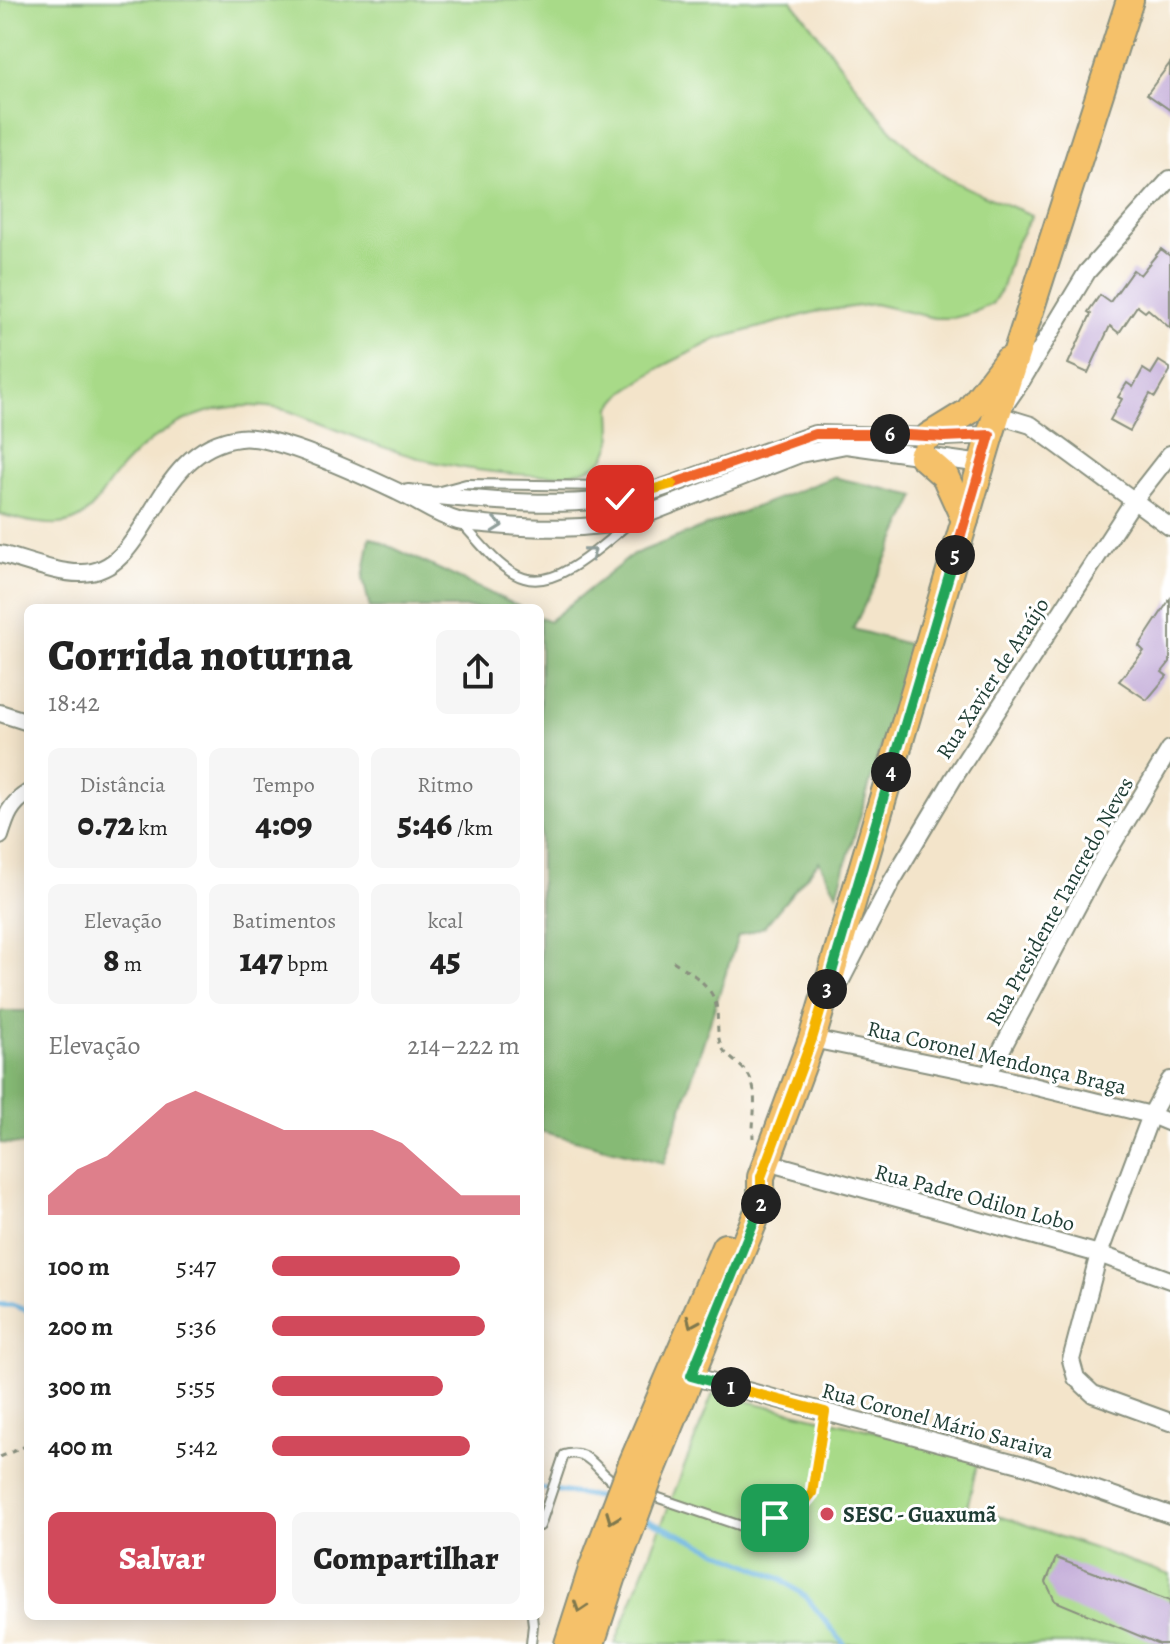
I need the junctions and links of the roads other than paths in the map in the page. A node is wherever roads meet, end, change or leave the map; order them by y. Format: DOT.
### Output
graph roads {
  1 [pos="1130,0"];
  2 [pos="1170,179"];
  3 [pos="1018,350"];
  4 [pos="994,425"];
  5 [pos="926,446"];
  6 [pos="1170,454"];
  7 [pos="982,464"];
  8 [pos="398,492"];
  9 [pos="1134,500"];
  10 [pos="632,520"];
  11 [pos="965,520"];
  12 [pos="460,521"];
  13 [pos="1170,527"];
  14 [pos="0,554"];
  15 [pos="0,713"];
  16 [pos="24,721"];
  17 [pos="1170,749"];
  18 [pos="24,796"];
  19 [pos="0,836"];
  20 [pos="815,1029"];
  21 [pos="988,1075"];
  22 [pos="1170,1080"];
  23 [pos="1151,1115"];
  24 [pos="1170,1123"];
  25 [pos="764,1170"];
  26 [pos="1099,1254"];
  27 [pos="1170,1280"];
  28 [pos="691,1376"];
  29 [pos="825,1412"];
  30 [pos="1170,1422"];
  31 [pos="641,1470"];
  32 [pos="544,1514"];
  33 [pos="1170,1515"];
  34 [pos="603,1573"];
  35 [pos="532,1620"];
  36 [pos="531,1644"];
  37 [pos="568,1644"];
  38 [pos="591,1644"];
  1 -- 3 [label="main road"];
  2 -- 4 [label="street"];
  3 -- 4 [label="main road"];
  3 -- 5 [label="main road"];
  4 -- 5 [label="street"];
  4 -- 7 [label="main road"];
  4 -- 9 [label="street"];
  5 -- 7 [label="street"];
  5 -- 8 [label="street"];
  5 -- 10 [label="street"];
  5 -- 11 [label="main road"];
  6 -- 9 [label="street, Rua Xavier de Araújo"];
  7 -- 11 [label="main road"];
  8 -- 12 [label="street"];
  8 -- 14 [label="street"];
  9 -- 13 [label="street"];
  9 -- 20 [label="street, Rua Xavier de Araújo"];
  12 -- 10 [label="street, one-way"];
  12 -- 10 [label="lane, one-way"];
  11 -- 20 [label="main road"];
  15 -- 16 [label="street"];
  17 -- 21 [label="street, Rua Presidente Tancredo Neves"];
  18 -- 19 [label="street"];
  20 -- 21 [label="street, Rua Coronel Mendonça Braga"];
  20 -- 25 [label="main road"];
  21 -- 23 [label="street, Rua Coronel Mendonça Braga"];
  22 -- 23 [label="street"];
  23 -- 24 [label="street, Rua Coronel Mendonça Braga"];
  23 -- 26 [label="street"];
  25 -- 26 [label="street, Rua Padre Odilon Lobo"];
  25 -- 28 [label="main road"];
  25 -- 31 [label="main road, one-way"];
  26 -- 27 [label="street, Rua Padre Odilon Lobo"];
  26 -- 30 [label="street"];
  28 -- 29 [label="street, Rua Coronel Mário Saraiva"];
  28 -- 31 [label="main road"];
  29 -- 32 [label="lane"];
  29 -- 33 [label="street, Rua Coronel Mário Saraiva"];
  31 -- 34 [label="main road, bridge"];
  34 -- 37 [label="main road, one-way"];
  34 -- 38 [label="main road"];
  35 -- 36 [label="lane"];
}
